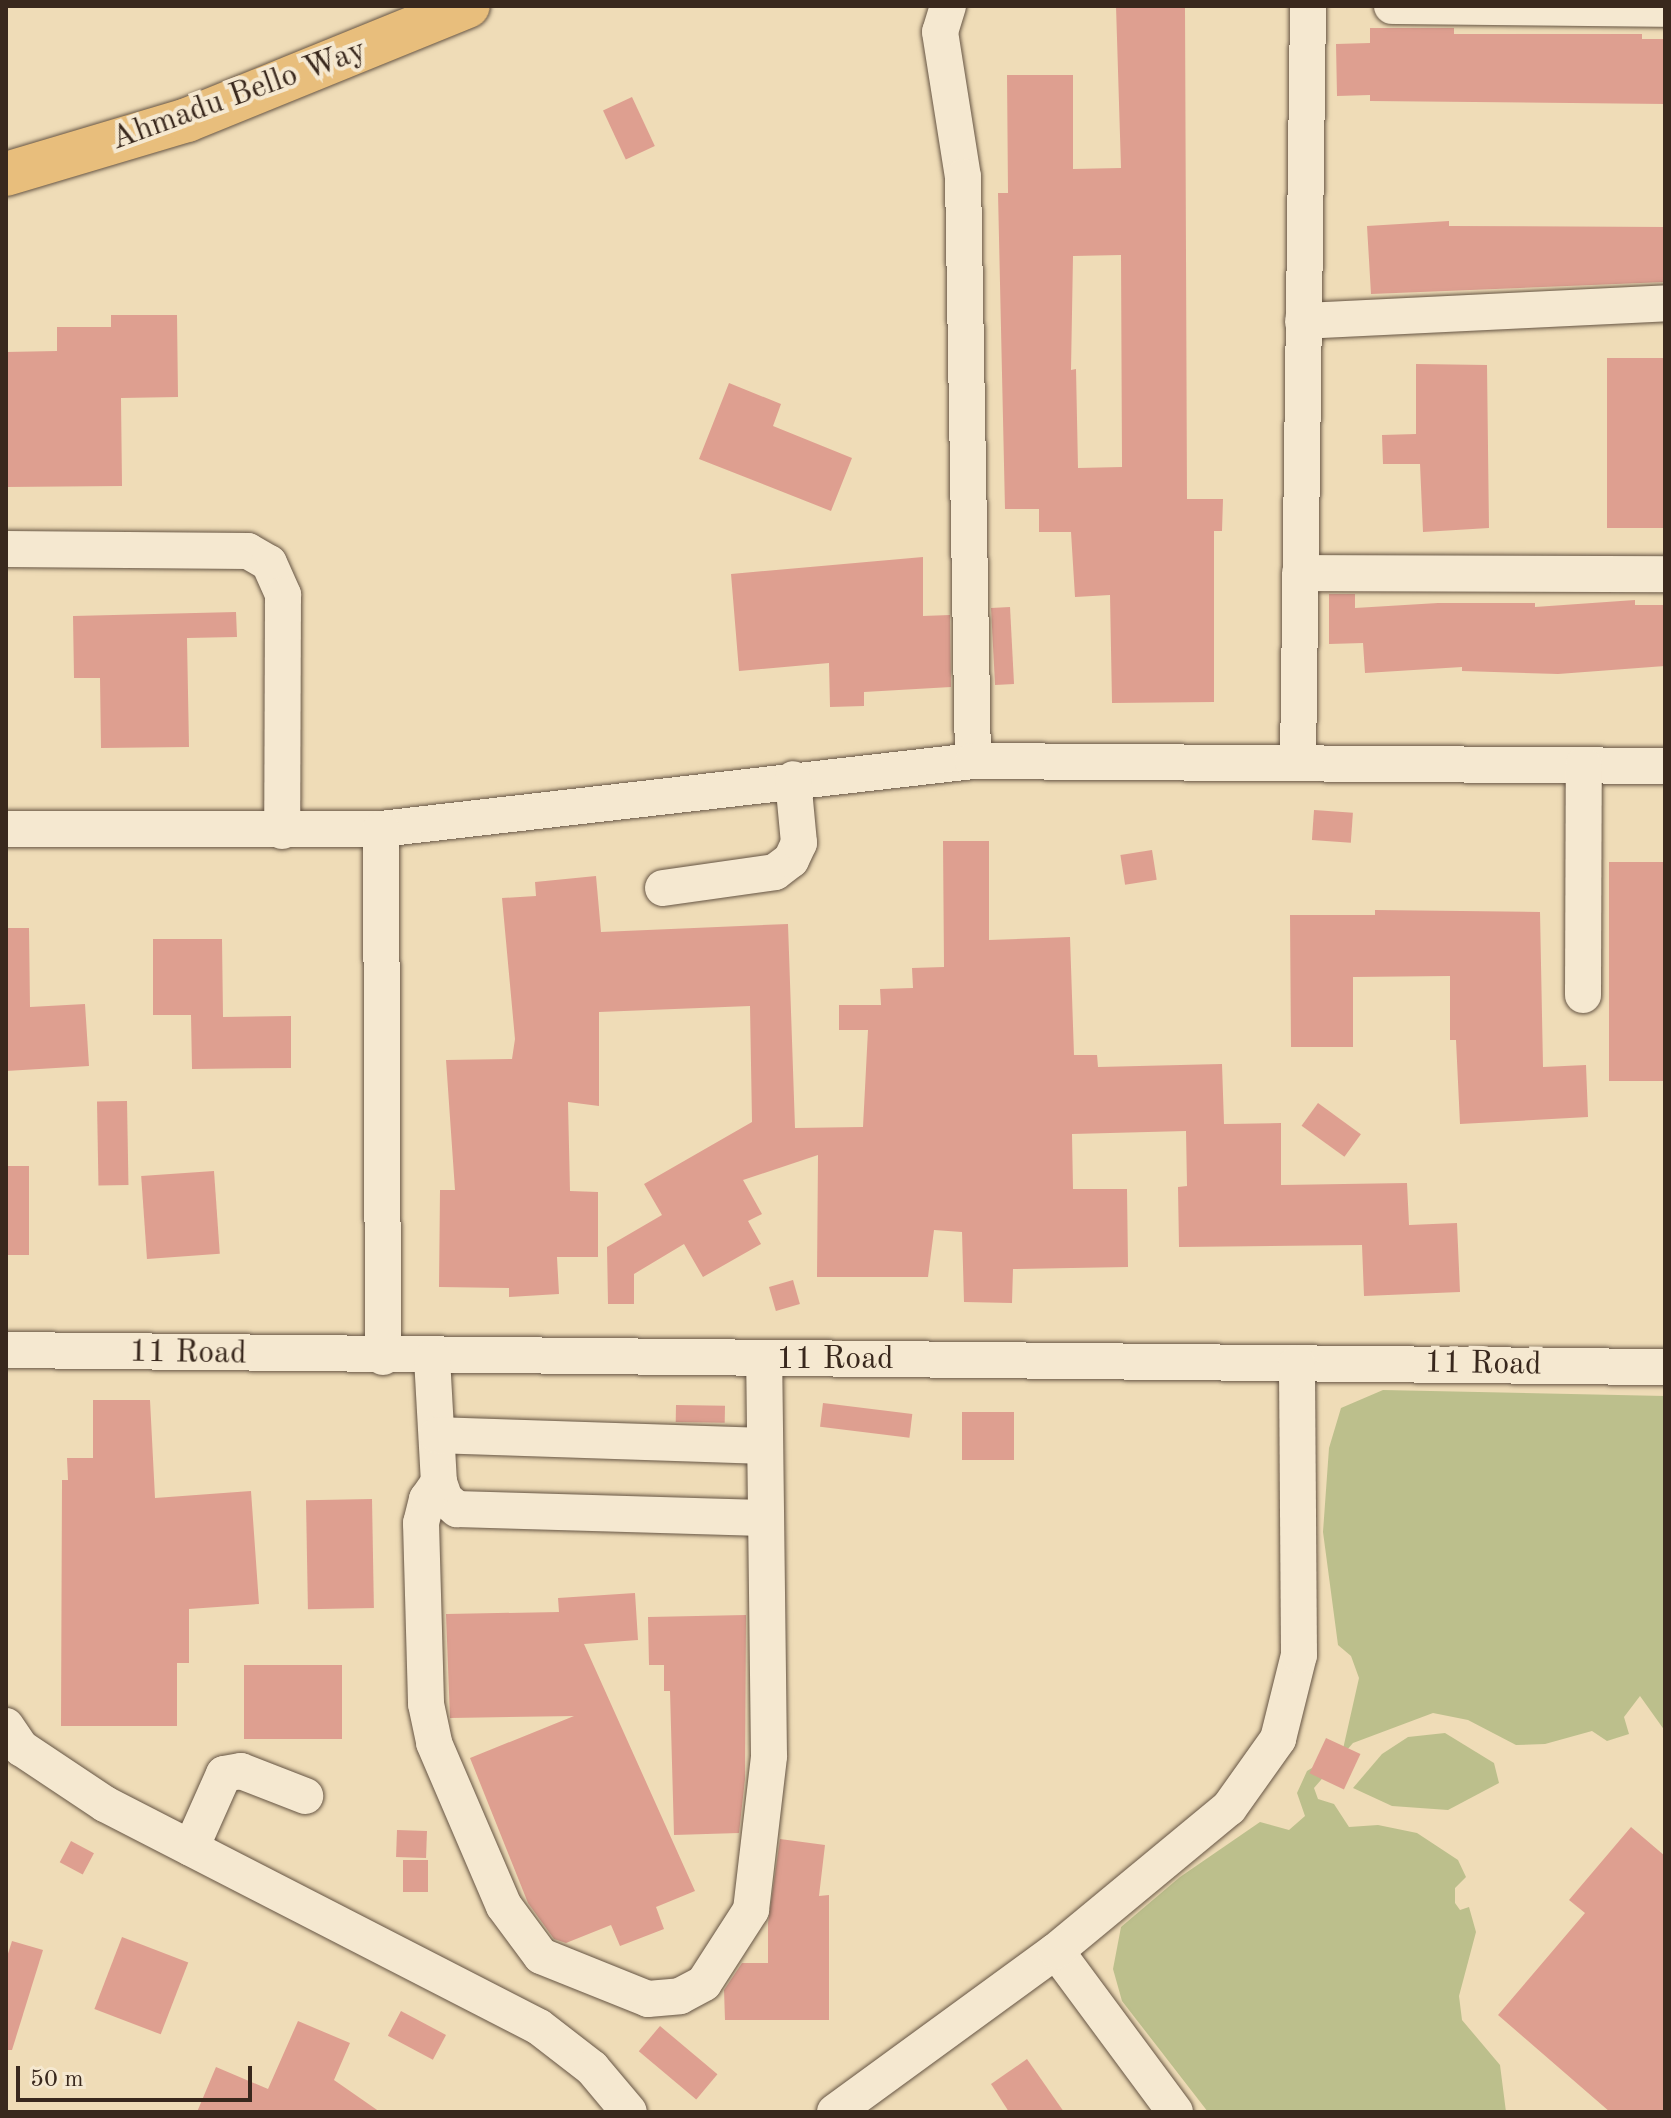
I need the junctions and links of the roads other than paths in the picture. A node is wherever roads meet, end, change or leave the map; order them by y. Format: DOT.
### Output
graph roads {
  1 [pos="468,6"];
  2 [pos="948,6"];
  3 [pos="1308,6"];
  4 [pos="1392,6"];
  5 [pos="1665,9"];
  6 [pos="6,174"];
  7 [pos="1665,303"];
  8 [pos="1303,321"];
  9 [pos="6,549"];
  10 [pos="1300,573"];
  11 [pos="1665,574"];
  12 [pos="973,761"];
  13 [pos="1298,762"];
  14 [pos="1584,765"];
  15 [pos="1665,766"];
  16 [pos="793,779"];
  17 [pos="6,829"];
  18 [pos="381,829"];
  19 [pos="282,831"];
  20 [pos="663,888"];
  21 [pos="1583,995"];
  22 [pos="6,1350"];
  23 [pos="383,1357"];
  24 [pos="432,1358"];
  25 [pos="764,1360"];
  26 [pos="1297,1363"];
  27 [pos="1665,1367"];
  28 [pos="437,1435"];
  29 [pos="763,1446"];
  30 [pos="439,1482"];
  31 [pos="762,1518"];
  32 [pos="6,1726"];
  33 [pos="305,1796"];
  34 [pos="191,1848"];
  35 [pos="1056,1951"];
  36 [pos="629,2112"];
  37 [pos="835,2112"];
  38 [pos="1175,2112"];
  1 -- 6 [label="main road, Ahmadu Bello Way"];
  2 -- 12 [label="street"];
  3 -- 8 [label="street"];
  4 -- 5 [label="street"];
  7 -- 8 [label="street"];
  8 -- 10 [label="street"];
  9 -- 19 [label="street"];
  10 -- 11 [label="street"];
  10 -- 13 [label="street"];
  12 -- 13 [label="street"];
  12 -- 16 [label="street"];
  13 -- 14 [label="street"];
  14 -- 15 [label="street"];
  14 -- 21 [label="street"];
  16 -- 18 [label="street"];
  16 -- 20 [label="street"];
  17 -- 19 [label="street"];
  18 -- 19 [label="street"];
  18 -- 23 [label="street"];
  22 -- 23 [label="street, 11 Road"];
  23 -- 24 [label="street, 11 Road"];
  24 -- 25 [label="street, 11 Road"];
  24 -- 28 [label="street"];
  25 -- 26 [label="street, 11 Road"];
  25 -- 29 [label="street"];
  26 -- 27 [label="street, 11 Road"];
  26 -- 35 [label="street"];
  28 -- 29 [label="street"];
  28 -- 30 [label="street"];
  29 -- 31 [label="street"];
  30 -- 31 [label="street"];
  30 -- 31 [label="street"];
  32 -- 34 [label="street"];
  33 -- 34 [label="street"];
  34 -- 36 [label="street"];
  35 -- 37 [label="street"];
  35 -- 38 [label="street"];
}
